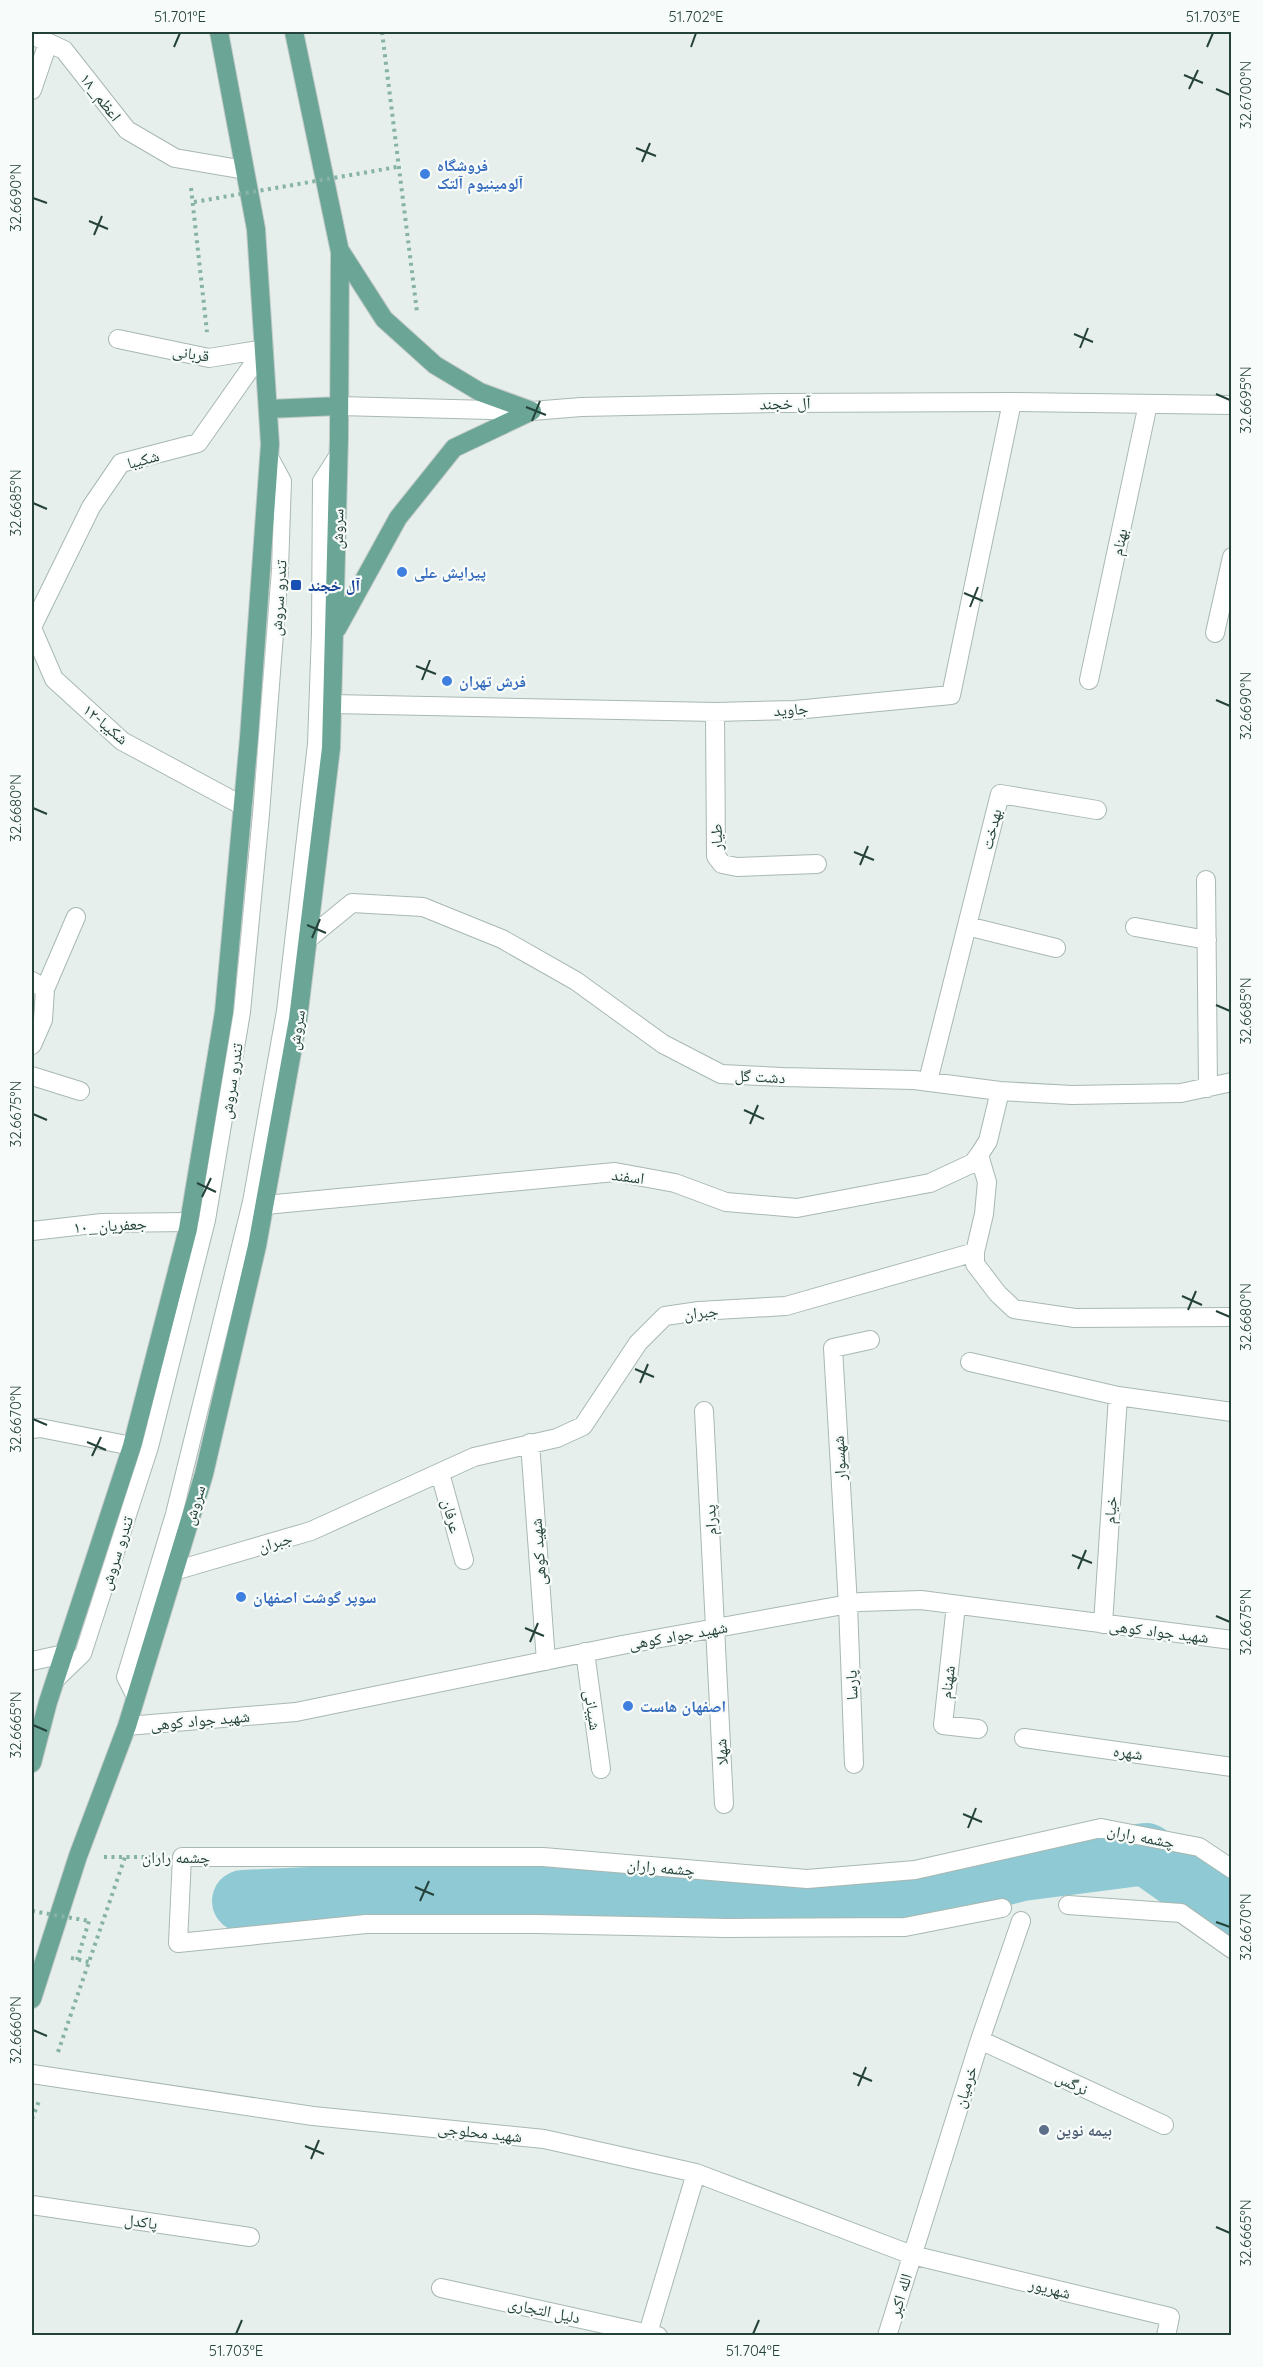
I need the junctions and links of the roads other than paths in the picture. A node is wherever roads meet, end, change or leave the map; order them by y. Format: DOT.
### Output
graph roads {
  1 [pos="219,32"];
  2 [pos="294,32"];
  3 [pos="40,39"];
  4 [pos="32,90"];
  5 [pos="245,170"];
  6 [pos="340,252"];
  7 [pos="118,339"];
  8 [pos="264,349"];
  9 [pos="1012,402"];
  10 [pos="1148,404"];
  11 [pos="1232,405"];
  12 [pos="339,406"];
  13 [pos="268,409"];
  14 [pos="532,411"];
  15 [pos="339,453"];
  16 [pos="269,455"];
  17 [pos="1232,557"];
  18 [pos="32,628"];
  19 [pos="334,633"];
  20 [pos="1215,633"];
  21 [pos="1089,680"];
  22 [pos="332,704"];
  23 [pos="715,712"];
  24 [pos="243,806"];
  25 [pos="1098,810"];
  26 [pos="817,864"];
  27 [pos="1206,880"];
  28 [pos="76,917"];
  29 [pos="967,926"];
  30 [pos="1136,927"];
  31 [pos="308,939"];
  32 [pos="1207,940"];
  33 [pos="1056,948"];
  34 [pos="38,985"];
  35 [pos="32,1045"];
  36 [pos="32,1076"];
  37 [pos="928,1081"];
  38 [pos="1232,1082"];
  39 [pos="1208,1088"];
  40 [pos="80,1091"];
  41 [pos="1000,1091"];
  42 [pos="979,1155"];
  43 [pos="265,1205"];
  44 [pos="189,1222"];
  45 [pos="32,1231"];
  46 [pos="975,1252"];
  47 [pos="1232,1317"];
  48 [pos="870,1340"];
  49 [pos="970,1362"];
  50 [pos="1118,1396"];
  51 [pos="704,1411"];
  52 [pos="1232,1412"];
  53 [pos="32,1429"];
  54 [pos="530,1443"];
  55 [pos="132,1446"];
  56 [pos="440,1473"];
  57 [pos="464,1560"];
  58 [pos="174,1571"];
  59 [pos="848,1605"];
  60 [pos="956,1605"];
  61 [pos="1102,1624"];
  62 [pos="715,1628"];
  63 [pos="1232,1640"];
  64 [pos="585,1652"];
  65 [pos="64,1654"];
  66 [pos="32,1661"];
  67 [pos="546,1661"];
  68 [pos="55,1682"];
  69 [pos="136,1699"];
  70 [pos="48,1702"];
  71 [pos="127,1726"];
  72 [pos="978,1729"];
  73 [pos="1024,1738"];
  74 [pos="32,1743"];
  75 [pos="32,1763"];
  76 [pos="854,1764"];
  77 [pos="1232,1767"];
  78 [pos="601,1768"];
  79 [pos="724,1804"];
  80 [pos="1232,1869"];
  81 [pos="1068,1905"];
  82 [pos="1002,1908"];
  83 [pos="1021,1921"];
  84 [pos="1232,1949"];
  85 [pos="32,1999"];
  86 [pos="980,2040"];
  87 [pos="40,2075"];
  88 [pos="1164,2126"];
  89 [pos="696,2173"];
  90 [pos="32,2205"];
  91 [pos="250,2236"];
  92 [pos="912,2255"];
  93 [pos="441,2288"];
  94 [pos="653,2334"];
  95 [pos="887,2336"];
  96 [pos="1166,2336"];
  1 -- 5 [label="main road"];
  2 -- 6 [label="main road, سروش"];
  3 -- 4 [label="street"];
  3 -- 5 [label="street, ۱۸_اعظم"];
  5 -- 8 [label="main road"];
  6 -- 12 [label="main road, سروش"];
  6 -- 14 [label="main road"];
  7 -- 8 [label="street, قربانی"];
  8 -- 13 [label="main road"];
  8 -- 18 [label="street, شکیبا"];
  9 -- 10 [label="street, آل خجند"];
  9 -- 14 [label="street, آل خجند"];
  9 -- 23 [label="street, جاوید"];
  10 -- 11 [label="street, آل خجند"];
  10 -- 21 [label="street, بهنام"];
  12 -- 13 [label="main road"];
  12 -- 14 [label="street, آل خجند"];
  12 -- 15 [label="main road, سروش"];
  13 -- 16 [label="main road"];
  14 -- 19 [label="main road"];
  15 -- 19 [label="main road, سروش"];
  15 -- 69 [label="lane"];
  16 -- 24 [label="main road"];
  16 -- 68 [label="lane, تندرو سروش"];
  17 -- 20 [label="street"];
  18 -- 24 [label="street, ۱۲-شکیبا"];
  19 -- 22 [label="main road, سروش"];
  22 -- 23 [label="street, جاوید"];
  22 -- 31 [label="main road, سروش"];
  23 -- 26 [label="street, طیار"];
  24 -- 44 [label="main road"];
  25 -- 29 [label="street, بهدخت"];
  27 -- 32 [label="street"];
  28 -- 34 [label="street"];
  29 -- 33 [label="street"];
  29 -- 37 [label="street, بهدخت"];
  30 -- 32 [label="street"];
  31 -- 37 [label="street, دشت گل"];
  31 -- 43 [label="main road, سروش"];
  32 -- 39 [label="street"];
  34 -- 35 [label="street"];
  36 -- 40 [label="street"];
  37 -- 41 [label="street, دشت گل"];
  38 -- 39 [label="street, دشت گل"];
  39 -- 41 [label="street, دشت گل"];
  41 -- 42 [label="street"];
  42 -- 43 [label="street, اسفند"];
  42 -- 46 [label="street"];
  43 -- 58 [label="main road, سروش"];
  44 -- 45 [label="street, ۱۰_جعفریان"];
  44 -- 55 [label="main road"];
  46 -- 47 [label="street"];
  46 -- 54 [label="street, جبران"];
  48 -- 59 [label="street, شهسوار"];
  49 -- 50 [label="street"];
  50 -- 52 [label="street"];
  50 -- 61 [label="street, خیام"];
  51 -- 62 [label="street, پدرام"];
  53 -- 55 [label="street"];
  54 -- 56 [label="street, جبران"];
  54 -- 67 [label="street, شهید کوهی"];
  55 -- 65 [label="main road"];
  56 -- 57 [label="street, عرفان"];
  56 -- 58 [label="street, جبران"];
  58 -- 69 [label="main road, سروش"];
  59 -- 60 [label="street, شهید جواد کوهی"];
  59 -- 62 [label="street, شهید جواد کوهی"];
  59 -- 76 [label="street, پارسا"];
  60 -- 61 [label="street, شهید جواد کوهی"];
  60 -- 72 [label="street, شهنام"];
  61 -- 63 [label="street, شهید جواد کوهی"];
  62 -- 64 [label="street, شهید جواد کوهی"];
  62 -- 79 [label="street, شهلا"];
  64 -- 67 [label="street, شهید جواد کوهی"];
  64 -- 78 [label="street, شیبانی"];
  65 -- 66 [label="street"];
  65 -- 68 [label="main road"];
  67 -- 71 [label="street, شهید جواد کوهی"];
  68 -- 70 [label="main road"];
  69 -- 71 [label="main road, سروش"];
  70 -- 74 [label="main road"];
  70 -- 75 [label="main road"];
  71 -- 85 [label="main road, سروش"];
  73 -- 77 [label="street, شهره"];
  80 -- 82 [label="street, چشمه راران"];
  81 -- 84 [label="street"];
  83 -- 86 [label="street, خرمیان"];
  86 -- 88 [label="street, نرگس"];
  86 -- 92 [label="street, خرمیان"];
  87 -- 89 [label="street, شهید محلوجی"];
  89 -- 92 [label="street, شهید محلوجی"];
  89 -- 94 [label="street, دلیل التجاری"];
  90 -- 91 [label="street, پاکدل"];
  92 -- 95 [label="street, الله اکبر"];
  92 -- 96 [label="street, شهریور"];
  93 -- 94 [label="street, دلیل التجاری"];
}
